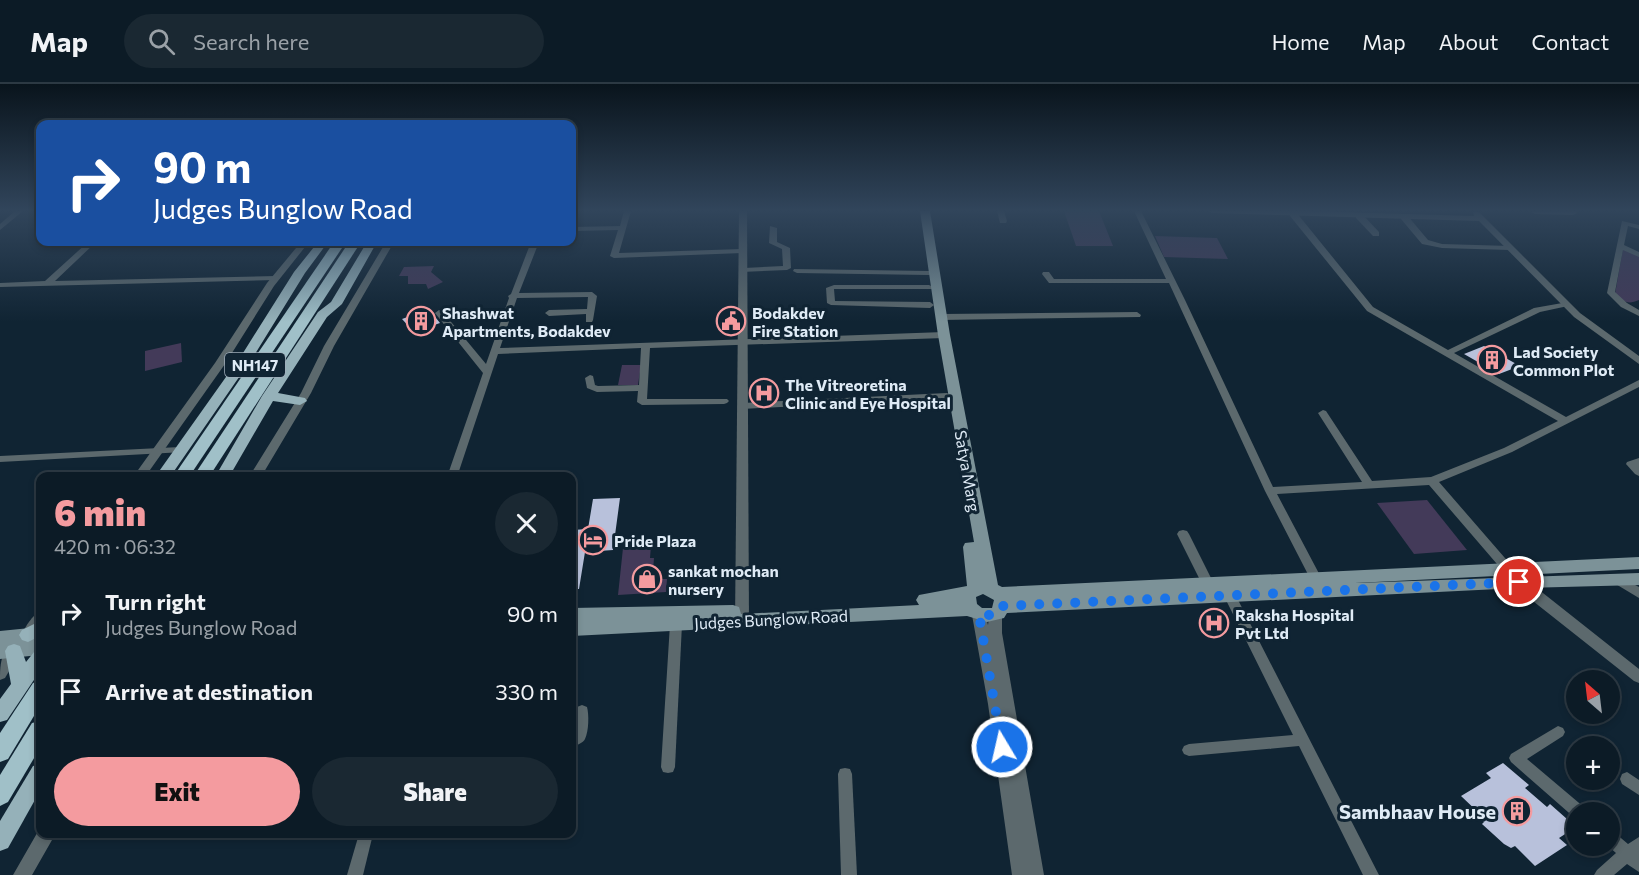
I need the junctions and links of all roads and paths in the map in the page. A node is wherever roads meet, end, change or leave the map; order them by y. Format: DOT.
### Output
graph roads {
  1 [pos="86,248"];
  2 [pos="300,248"];
  3 [pos="318,248"];
  4 [pos="369,248"];
  5 [pos="387,248"];
  6 [pos="532,248"];
  7 [pos="617,248"];
  8 [pos="742,248"];
  9 [pos="786,248"];
  10 [pos="923,248"];
  11 [pos="931,248"];
  12 [pos="1155,248"];
  13 [pos="1320,248"];
  14 [pos="1510,248"];
  15 [pos="1620,248"];
  16 [pos="1624,248"];
  17 [pos="742,251"];
  18 [pos="339,253"];
  19 [pos="1639,255"];
  20 [pos="744,270"];
  21 [pos="1081,270"];
  22 [pos="797,271"];
  23 [pos="1116,271"];
  24 [pos="1046,274"];
  25 [pos="276,278"];
  26 [pos="929,280"];
  27 [pos="1171,280"];
  28 [pos="1085,281"];
  29 [pos="1120,281"];
  30 [pos="47,284"];
  31 [pos="0,285"];
  32 [pos="896,287"];
  33 [pos="512,296"];
  34 [pos="284,300"];
  35 [pos="1565,304"];
  36 [pos="898,305"];
  37 [pos="930,305"];
  38 [pos="439,313"];
  39 [pos="549,313"];
  40 [pos="1639,313"];
  41 [pos="322,315"];
  42 [pos="1137,315"];
  43 [pos="941,317"];
  44 [pos="940,335"];
  45 [pos="742,342"];
  46 [pos="646,345"];
  47 [pos="496,351"];
  48 [pos="1448,353"];
  49 [pos="1639,361"];
  50 [pos="488,373"];
  51 [pos="590,378"];
  52 [pos="1639,383"];
  53 [pos="642,388"];
  54 [pos="269,396"];
  55 [pos="947,396"];
  56 [pos="300,401"];
  57 [pos="724,401"];
  58 [pos="742,406"];
  59 [pos="1323,413"];
  60 [pos="1566,421"];
  61 [pos="180,450"];
  62 [pos="157,452"];
  63 [pos="961,457"];
  64 [pos="0,459"];
  65 [pos="1639,461"];
  66 [pos="143,472"];
  67 [pos="165,472"];
  68 [pos="185,472"];
  69 [pos="204,472"];
  70 [pos="225,472"];
  71 [pos="258,472"];
  72 [pos="454,472"];
  73 [pos="1639,472"];
  74 [pos="1432,481"];
  75 [pos="1369,485"];
  76 [pos="1270,491"];
  77 [pos="1183,534"];
  78 [pos="1639,563"];
  79 [pos="1507,568"];
  80 [pos="1639,579"];
  81 [pos="1618,580"];
  82 [pos="1519,582"];
  83 [pos="1208,584"];
  84 [pos="1319,585"];
  85 [pos="1639,592"];
  86 [pos="1230,596"];
  87 [pos="985,601"];
  88 [pos="576,615"];
  89 [pos="743,617"];
  90 [pos="676,624"];
  91 [pos="576,629"];
  92 [pos="36,636"];
  93 [pos="36,636"];
  94 [pos="0,638"];
  95 [pos="7,651"];
  96 [pos="36,669"];
  97 [pos="0,674"];
  98 [pos="1639,677"];
  99 [pos="30,687"];
  100 [pos="582,711"];
  101 [pos="0,714"];
  102 [pos="1558,732"];
  103 [pos="36,736"];
  104 [pos="576,739"];
  105 [pos="1303,740"];
  106 [pos="1189,750"];
  107 [pos="0,752"];
  108 [pos="668,767"];
  109 [pos="846,774"];
  110 [pos="36,779"];
  111 [pos="0,795"];
  112 [pos="1567,802"];
  113 [pos="44,838"];
  114 [pos="365,838"];
  115 [pos="0,841"];
  116 [pos="1620,844"];
  117 [pos="1635,854"];
  118 [pos="22,875"];
  119 [pos="355,875"];
  120 [pos="849,875"];
  121 [pos="1021,875"];
  122 [pos="1035,875"];
  123 [pos="1371,875"];
  124 [pos="1602,875"];
  1 -- 30 [label="street"];
  2 -- 25 [label="street"];
  3 -- 34 [label="main road"];
  4 -- 41 [label="main road"];
  5 -- 56 [label="street"];
  6 -- 33 [label="street"];
  7 -- 17 [label="street"];
  8 -- 17 [label="street"];
  9 -- 20 [label="street"];
  10 -- 26 [label="main road, Satya Marg"];
  11 -- 43 [label="main road, Satya Marg"];
  12 -- 27 [label="street"];
  13 -- 48 [label="street"];
  14 -- 35 [label="street"];
  15 -- 40 [label="street"];
  16 -- 19 [label="street"];
  17 -- 20 [label="street"];
  18 -- 34 [label="main road"];
  18 -- 41 [label="main road"];
  18 -- 68 [label="highway, NH147"];
  18 -- 69 [label="highway, NH147"];
  20 -- 45 [label="street"];
  21 -- 28 [label="street"];
  22 -- 26 [label="street"];
  23 -- 29 [label="street"];
  24 -- 28 [label="street"];
  25 -- 30 [label="street"];
  25 -- 62 [label="street"];
  26 -- 32 [label="street"];
  26 -- 37 [label="main road, Satya Marg"];
  27 -- 29 [label="street"];
  27 -- 76 [label="street"];
  28 -- 29 [label="street"];
  30 -- 31 [label="street"];
  32 -- 36 [label="street"];
  32 -- 36 [label="street"];
  33 -- 39 [label="street"];
  33 -- 47 [label="street"];
  34 -- 61 [label="main road"];
  35 -- 48 [label="street"];
  35 -- 49 [label="street"];
  36 -- 37 [label="street"];
  37 -- 44 [label="main road, Satya Marg"];
  38 -- 50 [label="street"];
  41 -- 54 [label="main road"];
  42 -- 43 [label="street"];
  43 -- 44 [label="main road, Satya Marg"];
  44 -- 45 [label="street"];
  44 -- 55 [label="main road, Satya Marg"];
  44 -- 63 [label="main road, Satya Marg"];
  45 -- 46 [label="street"];
  45 -- 58 [label="street"];
  46 -- 47 [label="street"];
  46 -- 53 [label="street"];
  47 -- 50 [label="street"];
  48 -- 60 [label="street"];
  50 -- 72 [label="street"];
  51 -- 53 [label="street"];
  52 -- 60 [label="street"];
  53 -- 57 [label="street"];
  54 -- 56 [label="main road"];
  54 -- 70 [label="main road"];
  55 -- 58 [label="street"];
  55 -- 63 [label="main road, Satya Marg"];
  56 -- 71 [label="street"];
  58 -- 89 [label="street"];
  59 -- 75 [label="street"];
  60 -- 74 [label="street"];
  61 -- 62 [label="street"];
  61 -- 67 [label="main road"];
  62 -- 64 [label="street"];
  62 -- 66 [label="street"];
  63 -- 87 [label="main road, Satya Marg"];
  65 -- 73 [label="street"];
  74 -- 75 [label="street"];
  74 -- 79 [label="street"];
  75 -- 76 [label="street"];
  76 -- 84 [label="street"];
  77 -- 83 [label="street"];
  78 -- 79 [label="main road, Judges Bunglow Road"];
  79 -- 82 [label="street"];
  79 -- 84 [label="main road, Judges Bunglow Road"];
  80 -- 81 [label="main road, Judges Bunglow Road"];
  81 -- 82 [label="main road, Judges Bunglow Road"];
  81 -- 85 [label="street"];
  82 -- 84 [label="main road, Judges Bunglow Road"];
  82 -- 98 [label="street"];
  83 -- 84 [label="main road, Judges Bunglow Road"];
  83 -- 87 [label="main road, Judges Bunglow Road"];
  84 -- 86 [label="main road, Judges Bunglow Road"];
  86 -- 87 [label="main road, Judges Bunglow Road"];
  86 -- 105 [label="street"];
  87 -- 89 [label="main road, Judges Bunglow Road"];
  87 -- 121 [label="street, Satya Marg"];
  87 -- 122 [label="street, Satya Marg"];
  88 -- 89 [label="main road, Judges Bunglow Road"];
  89 -- 90 [label="main road, Judges Bunglow Road"];
  90 -- 91 [label="main road, Judges Bunglow Road"];
  90 -- 108 [label="street"];
  92 -- 94 [label="main road"];
  93 -- 95 [label="main road"];
  95 -- 97 [label="street"];
  95 -- 99 [label="main road"];
  96 -- 99 [label="main road"];
  99 -- 101 [label="main road"];
  99 -- 107 [label="highway"];
  100 -- 104 [label="street"];
  102 -- 112 [label="street"];
  103 -- 111 [label="highway"];
  105 -- 106 [label="street"];
  105 -- 123 [label="street"];
  109 -- 120 [label="street"];
  110 -- 115 [label="main road"];
  113 -- 118 [label="street"];
  114 -- 119 [label="street"];
  116 -- 117 [label="street"];
  117 -- 124 [label="street"];
}
